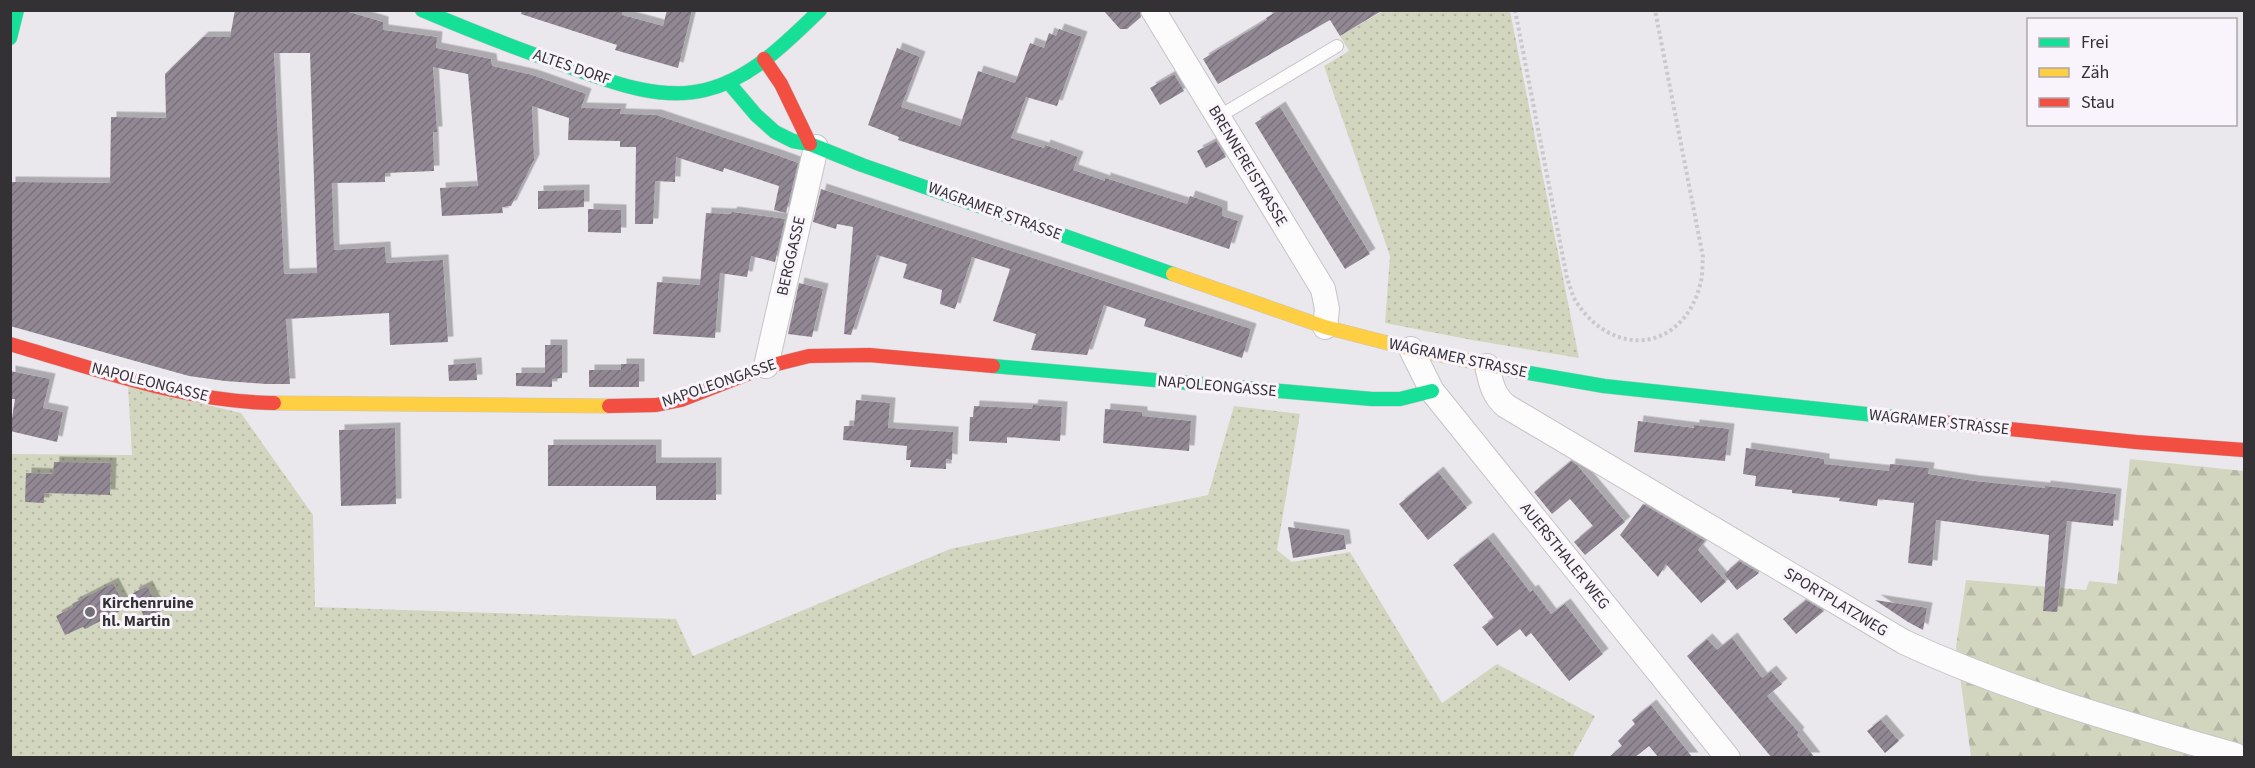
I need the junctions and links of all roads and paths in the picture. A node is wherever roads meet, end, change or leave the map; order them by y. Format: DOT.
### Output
graph roads {
  1 [pos="17,10"];
  2 [pos="422,10"];
  3 [pos="820,10"];
  4 [pos="1153,10"];
  5 [pos="1515,10"];
  6 [pos="1655,10"];
  7 [pos="10,38"];
  8 [pos="1337,46"];
  9 [pos="764,60"];
  10 [pos="728,82"];
  11 [pos="1218,117"];
  12 [pos="813,145"];
  13 [pos="1325,327"];
  14 [pos="10,344"];
  15 [pos="1411,349"];
  16 [pos="766,366"];
  17 [pos="1487,366"];
  18 [pos="1432,391"];
  19 [pos="2244,450"];
  20 [pos="2235,755"];
  21 [pos="1728,758"];
  1 -- 7 [label="main road"];
  2 -- 10 [label="main road, ALTES DORF"];
  3 -- 9 [label="main road, ALTES DORF"];
  4 -- 11 [label="street, BRENNEREISTRASSE"];
  5 -- 6 [label="path"];
  8 -- 11 [label="lane"];
  9 -- 10 [label="main road, ALTES DORF"];
  9 -- 12 [label="main road"];
  10 -- 12 [label="main road, WAGRAMER STRASSE"];
  11 -- 13 [label="street, BRENNEREISTRASSE"];
  12 -- 13 [label="main road, WAGRAMER STRASSE"];
  12 -- 16 [label="street, BERGGASSE"];
  13 -- 15 [label="main road, WAGRAMER STRASSE"];
  14 -- 16 [label="main road, NAPOLEONGASSE"];
  15 -- 17 [label="main road, WAGRAMER STRASSE"];
  15 -- 18 [label="street, AUERSTHALER WEG"];
  16 -- 18 [label="main road, NAPOLEONGASSE"];
  17 -- 19 [label="main road, WAGRAMER STRASSE"];
  17 -- 20 [label="street, SPORTPLATZWEG"];
  18 -- 21 [label="street, AUERSTHALER WEG"];
}
